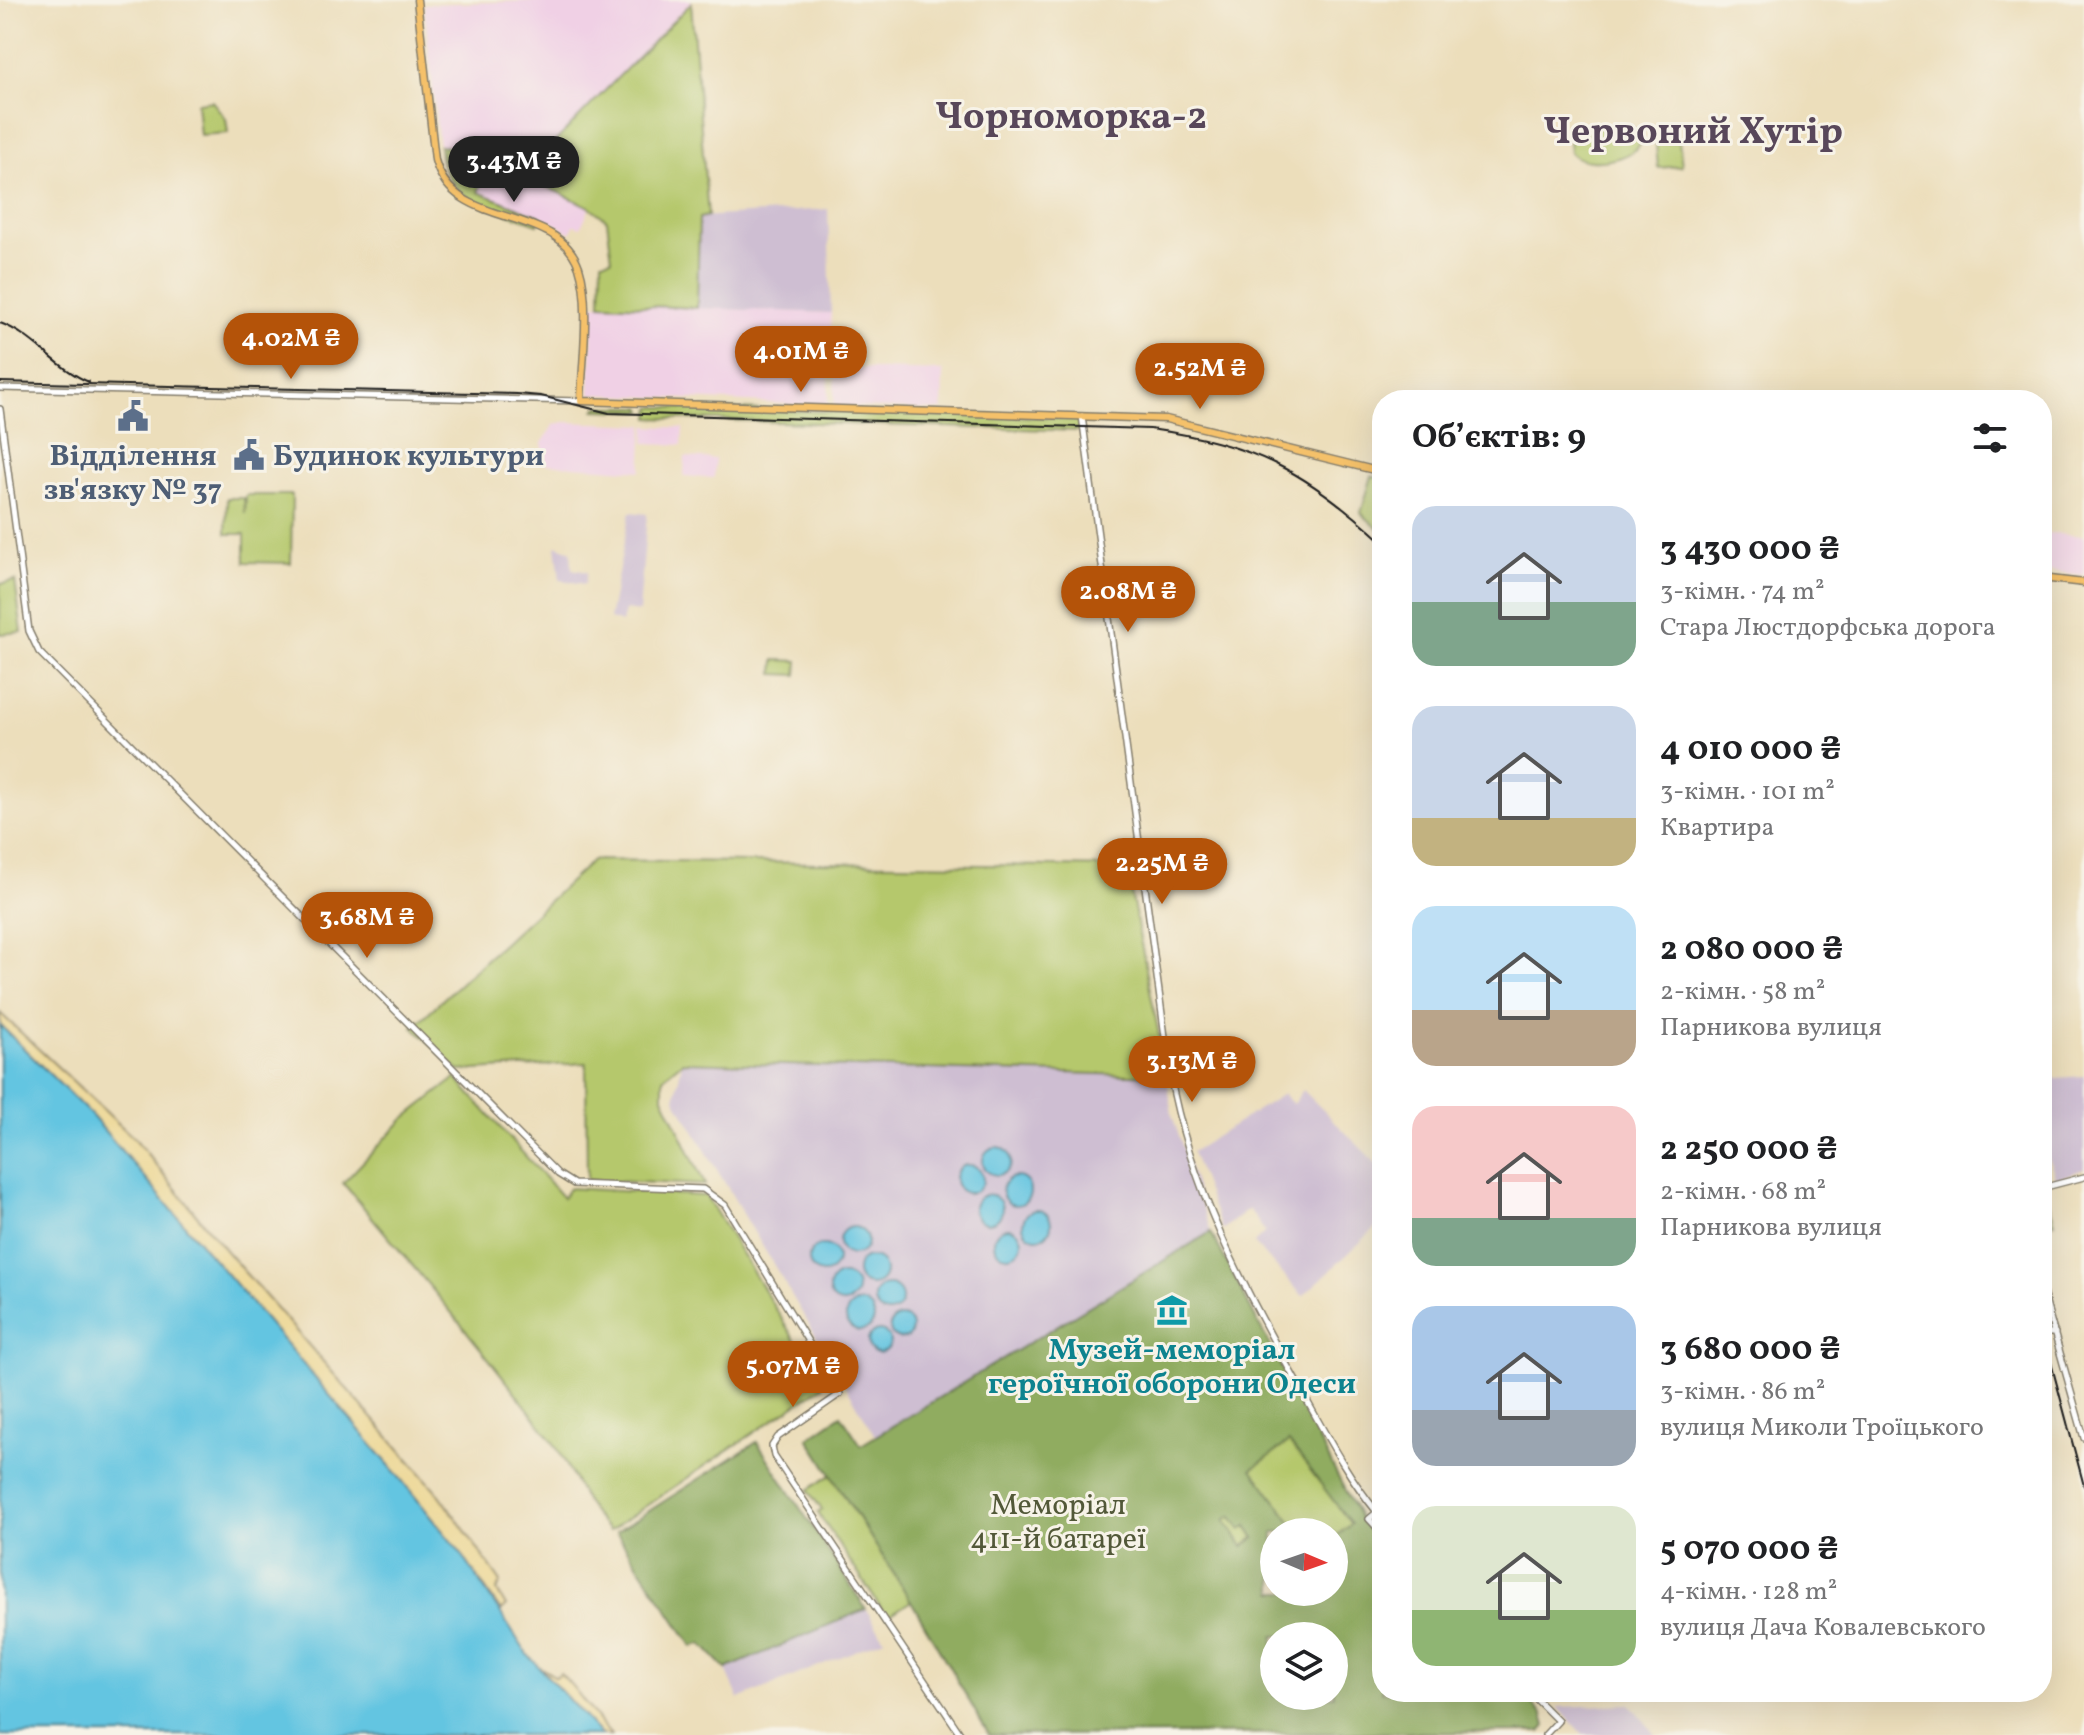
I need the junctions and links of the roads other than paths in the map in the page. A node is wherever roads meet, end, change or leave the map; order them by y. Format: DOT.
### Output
graph roads {
  1 [pos="417,0"];
  2 [pos="0,388"];
  3 [pos="581,401"];
  4 [pos="0,409"];
  5 [pos="1082,416"];
  6 [pos="1372,470"];
  7 [pos="2052,579"];
  8 [pos="2084,583"];
  9 [pos="2084,1177"];
  10 [pos="2052,1185"];
  11 [pos="2052,1323"];
  12 [pos="2055,1333"];
  13 [pos="2084,1438"];
  14 [pos="1372,1502"];
  15 [pos="1539,1702"];
  16 [pos="961,1735"];
  17 [pos="1545,1735"];
  1 -- 3 [label="main road"];
  2 -- 3 [label="street"];
  3 -- 5 [label="main road"];
  4 -- 16 [label="street"];
  5 -- 6 [label="main road"];
  5 -- 14 [label="street"];
  7 -- 8 [label="main road"];
  9 -- 10 [label="street"];
  11 -- 12 [label="street"];
  12 -- 13 [label="street"];
  15 -- 17 [label="street"];
}
